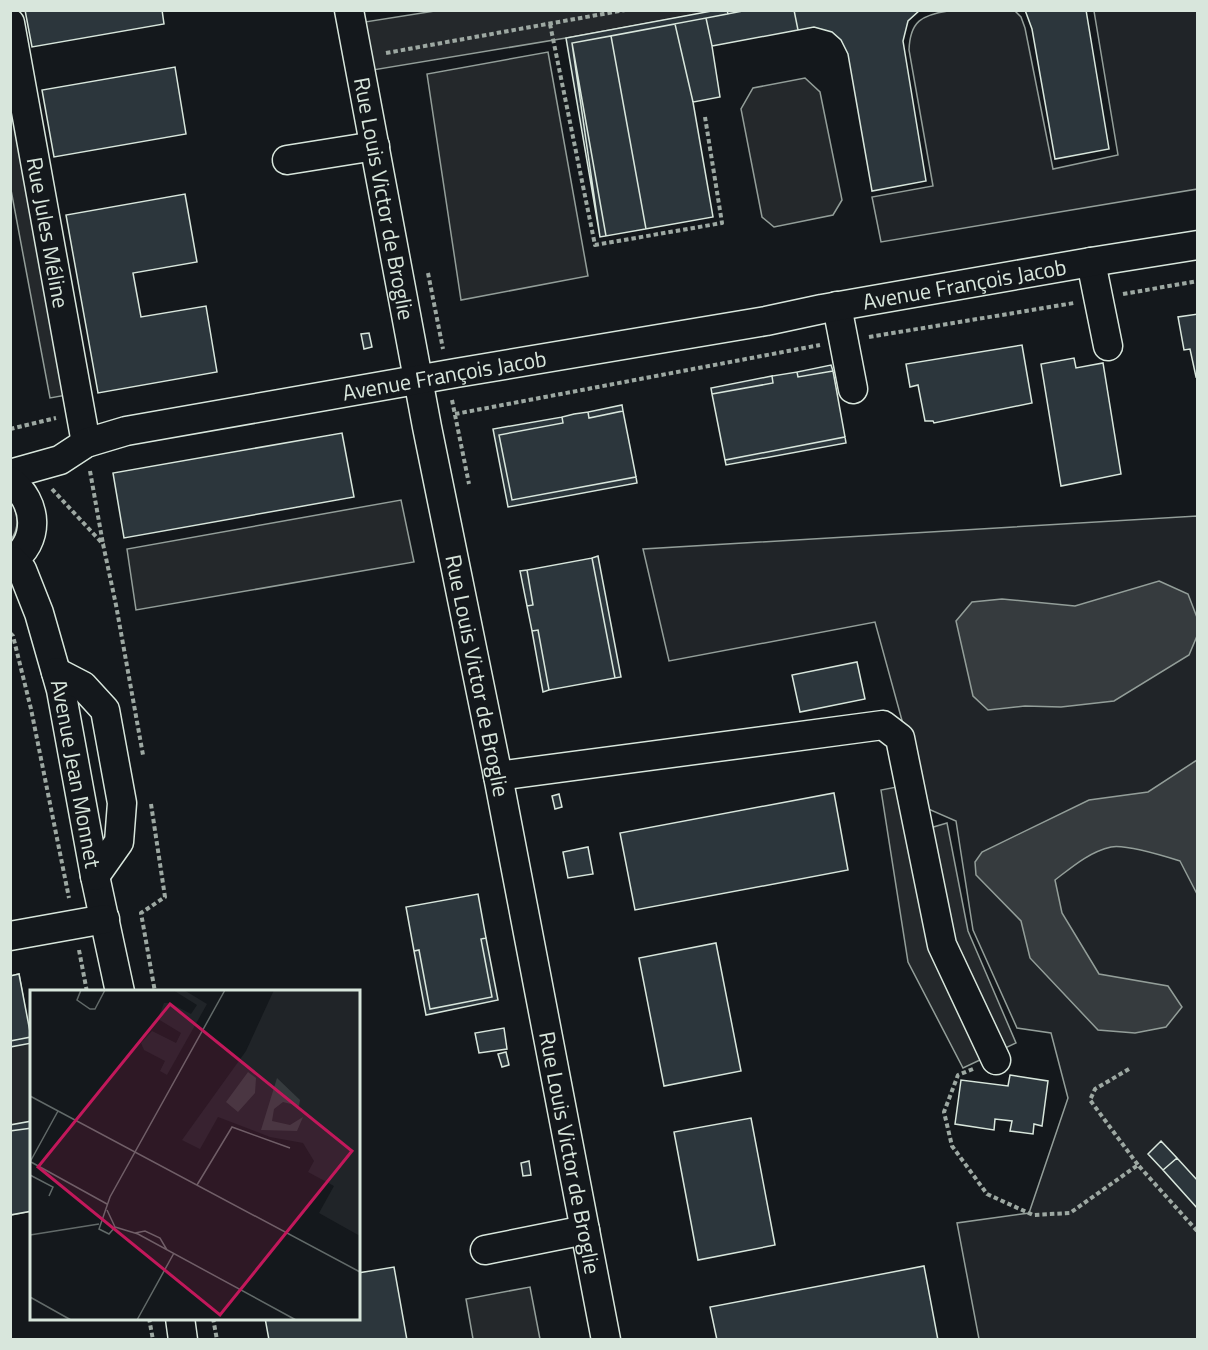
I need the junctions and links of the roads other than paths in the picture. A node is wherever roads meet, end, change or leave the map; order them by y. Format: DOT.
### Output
graph roads {
  1 [pos="349,10"];
  2 [pos="10,23"];
  3 [pos="375,146"];
  4 [pos="287,160"];
  5 [pos="1197,245"];
  6 [pos="1092,262"];
  7 [pos="837,306"];
  8 [pos="1108,345"];
  9 [pos="419,379"];
  10 [pos="853,389"];
  11 [pos="86,442"];
  12 [pos="60,460"];
  13 [pos="10,474"];
  14 [pos="10,481"];
  15 [pos="31,508"];
  16 [pos="12,562"];
  17 [pos="56,672"];
  18 [pos="498,776"];
  19 [pos="95,876"];
  20 [pos="105,919"];
  21 [pos="10,936"];
  22 [pos="120,990"];
  23 [pos="996,1060"];
  24 [pos="585,1230"];
  25 [pos="485,1250"];
  26 [pos="180,1320"];
  27 [pos="183,1340"];
  28 [pos="606,1340"];
  1 -- 3 [label="street, Rue Louis Victor de Broglie"];
  2 -- 11 [label="street, Rue Jules Méline"];
  3 -- 4 [label="street"];
  3 -- 9 [label="street, Rue Louis Victor de Broglie"];
  5 -- 6 [label="street, Avenue François Jacob"];
  6 -- 7 [label="street, Avenue François Jacob"];
  6 -- 8 [label="street, Avenue François Jacob"];
  7 -- 9 [label="street, Avenue François Jacob"];
  7 -- 10 [label="street, Avenue François Jacob"];
  9 -- 11 [label="street, Avenue François Jacob"];
  9 -- 18 [label="street, Rue Louis Victor de Broglie"];
  11 -- 12 [label="street, Avenue François Jacob"];
  12 -- 13 [label="street, Avenue François Jacob"];
  12 -- 15 [label="street, Avenue François Jacob"];
  14 -- 15 [label="street"];
  15 -- 16 [label="street"];
  16 -- 17 [label="street, Avenue Jean Monnet"];
  17 -- 19 [label="street, Avenue Jean Monnet"];
  17 -- 19 [label="street"];
  18 -- 23 [label="street"];
  18 -- 24 [label="street, Rue Louis Victor de Broglie"];
  19 -- 20 [label="street, Avenue Jean Monnet"];
  20 -- 21 [label="street"];
  20 -- 22 [label="street, Avenue Jean Monnet"];
  24 -- 25 [label="street"];
  24 -- 28 [label="street, Rue Louis Victor de Broglie"];
  26 -- 27 [label="street"];
}
